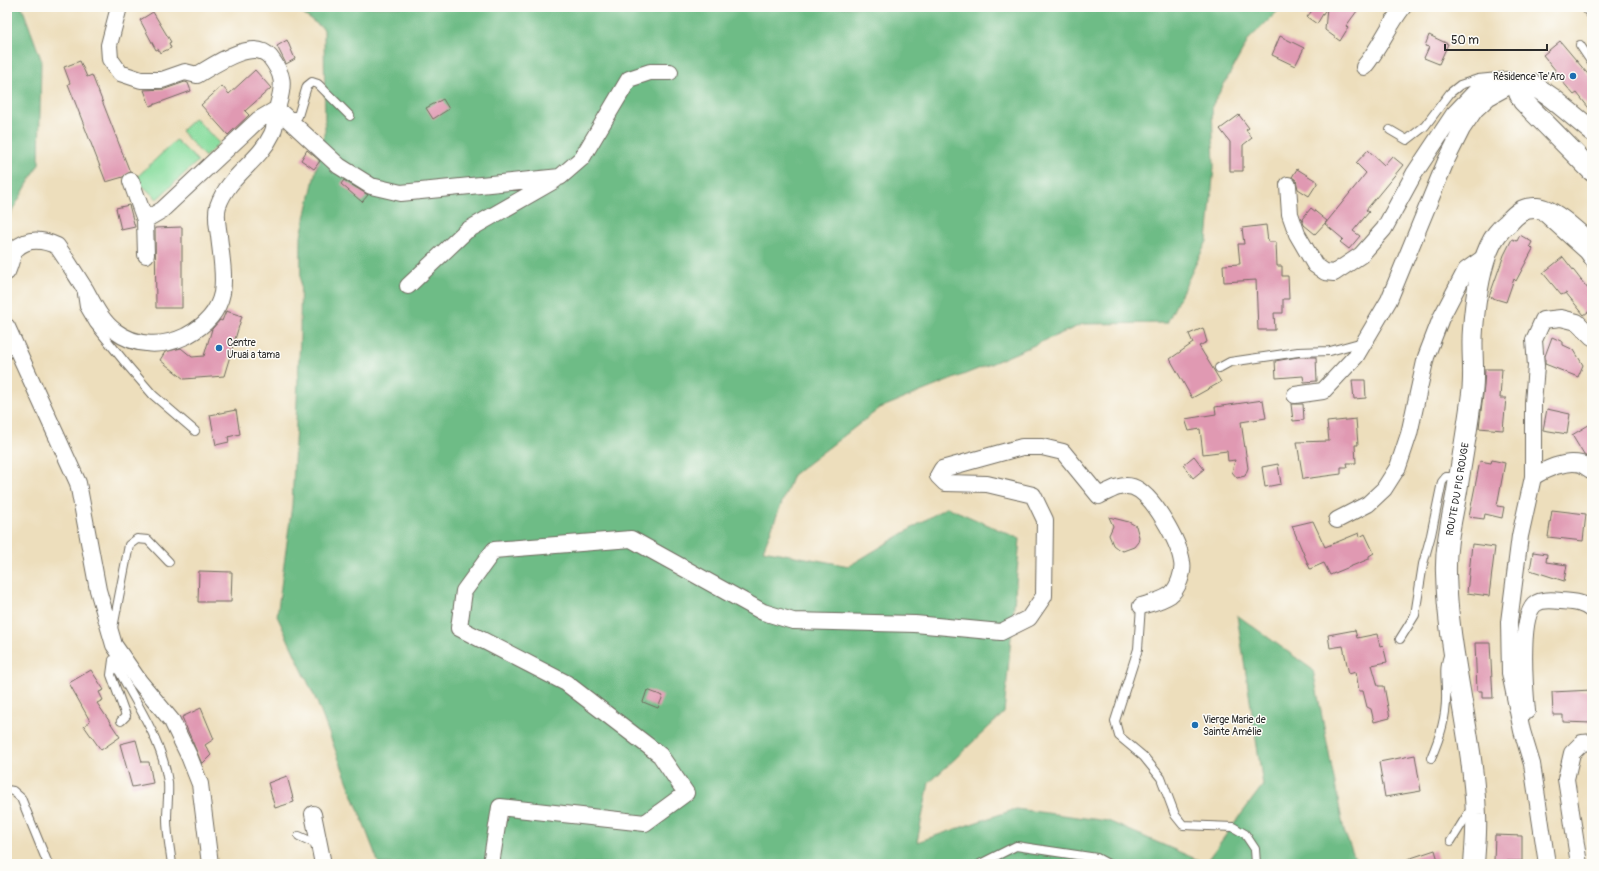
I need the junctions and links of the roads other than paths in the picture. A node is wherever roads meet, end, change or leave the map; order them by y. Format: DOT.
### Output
graph roads {
  1 [pos="120,7"];
  2 [pos="1403,7"];
  3 [pos="1590,7"];
  4 [pos="1592,10"];
  5 [pos="1580,45"];
  6 [pos="1592,63"];
  7 [pos="1364,67"];
  8 [pos="670,72"];
  9 [pos="1518,87"];
  10 [pos="281,113"];
  11 [pos="350,116"];
  12 [pos="1390,130"];
  13 [pos="1592,131"];
  14 [pos="1592,171"];
  15 [pos="560,177"];
  16 [pos="131,181"];
  17 [pos="1288,184"];
  18 [pos="1527,209"];
  19 [pos="145,220"];
  20 [pos="1592,246"];
  21 [pos="146,255"];
  22 [pos="1486,256"];
  23 [pos="1592,265"];
  24 [pos="7,272"];
  25 [pos="80,282"];
  26 [pos="408,286"];
  27 [pos="7,327"];
  28 [pos="1592,337"];
  29 [pos="1363,342"];
  30 [pos="1219,368"];
  31 [pos="1295,395"];
  32 [pos="195,431"];
  33 [pos="1592,471"];
  34 [pos="1533,476"];
  35 [pos="1459,477"];
  36 [pos="1337,520"];
  37 [pos="169,562"];
  38 [pos="1141,606"];
  39 [pos="1592,610"];
  40 [pos="111,634"];
  41 [pos="1400,639"];
  42 [pos="1452,643"];
  43 [pos="116,656"];
  44 [pos="121,721"];
  45 [pos="1592,742"];
  46 [pos="1430,758"];
  47 [pos="1532,764"];
  48 [pos="7,790"];
  49 [pos="1475,806"];
  50 [pos="313,814"];
  51 [pos="299,836"];
  52 [pos="1452,841"];
  53 [pos="319,845"];
  54 [pos="48,864"];
  55 [pos="172,864"];
  56 [pos="210,864"];
  57 [pos="323,864"];
  58 [pos="491,864"];
  59 [pos="980,864"];
  60 [pos="1108,864"];
  61 [pos="1256,864"];
  62 [pos="1474,864"];
  63 [pos="1547,864"];
  64 [pos="1579,864"];
  1 -- 10 [label="street"];
  2 -- 7 [label="street"];
  3 -- 4 [label="street"];
  5 -- 6 [label="lane"];
  8 -- 15 [label="street"];
  9 -- 12 [label="lane"];
  9 -- 13 [label="street"];
  9 -- 14 [label="street"];
  9 -- 17 [label="street"];
  9 -- 29 [label="street"];
  10 -- 11 [label="lane"];
  10 -- 15 [label="street"];
  10 -- 19 [label="street"];
  10 -- 25 [label="street"];
  15 -- 26 [label="street"];
  16 -- 19 [label="street"];
  18 -- 20 [label="street"];
  18 -- 22 [label="street, ROUTE DU PIC ROUGE"];
  18 -- 23 [label="lane"];
  19 -- 21 [label="street"];
  22 -- 35 [label="street, ROUTE DU PIC ROUGE"];
  22 -- 36 [label="street"];
  24 -- 25 [label="street"];
  25 -- 32 [label="lane"];
  27 -- 40 [label="street"];
  28 -- 34 [label="street"];
  29 -- 30 [label="lane"];
  29 -- 31 [label="street"];
  33 -- 34 [label="street"];
  34 -- 47 [label="street"];
  35 -- 41 [label="lane"];
  35 -- 42 [label="street, ROUTE DU PIC ROUGE"];
  37 -- 40 [label="lane"];
  38 -- 58 [label="street"];
  38 -- 61 [label="lane"];
  39 -- 47 [label="street"];
  40 -- 43 [label="street"];
  42 -- 46 [label="lane"];
  42 -- 49 [label="street, ROUTE DU PIC ROUGE"];
  43 -- 44 [label="lane"];
  43 -- 55 [label="lane"];
  43 -- 56 [label="street"];
  45 -- 64 [label="street"];
  47 -- 63 [label="street"];
  48 -- 54 [label="lane"];
  49 -- 52 [label="lane"];
  49 -- 62 [label="street, ROUTE DU PIC ROUGE"];
  50 -- 53 [label="street"];
  51 -- 53 [label="lane"];
  53 -- 57 [label="street"];
  59 -- 60 [label="lane"];
}
